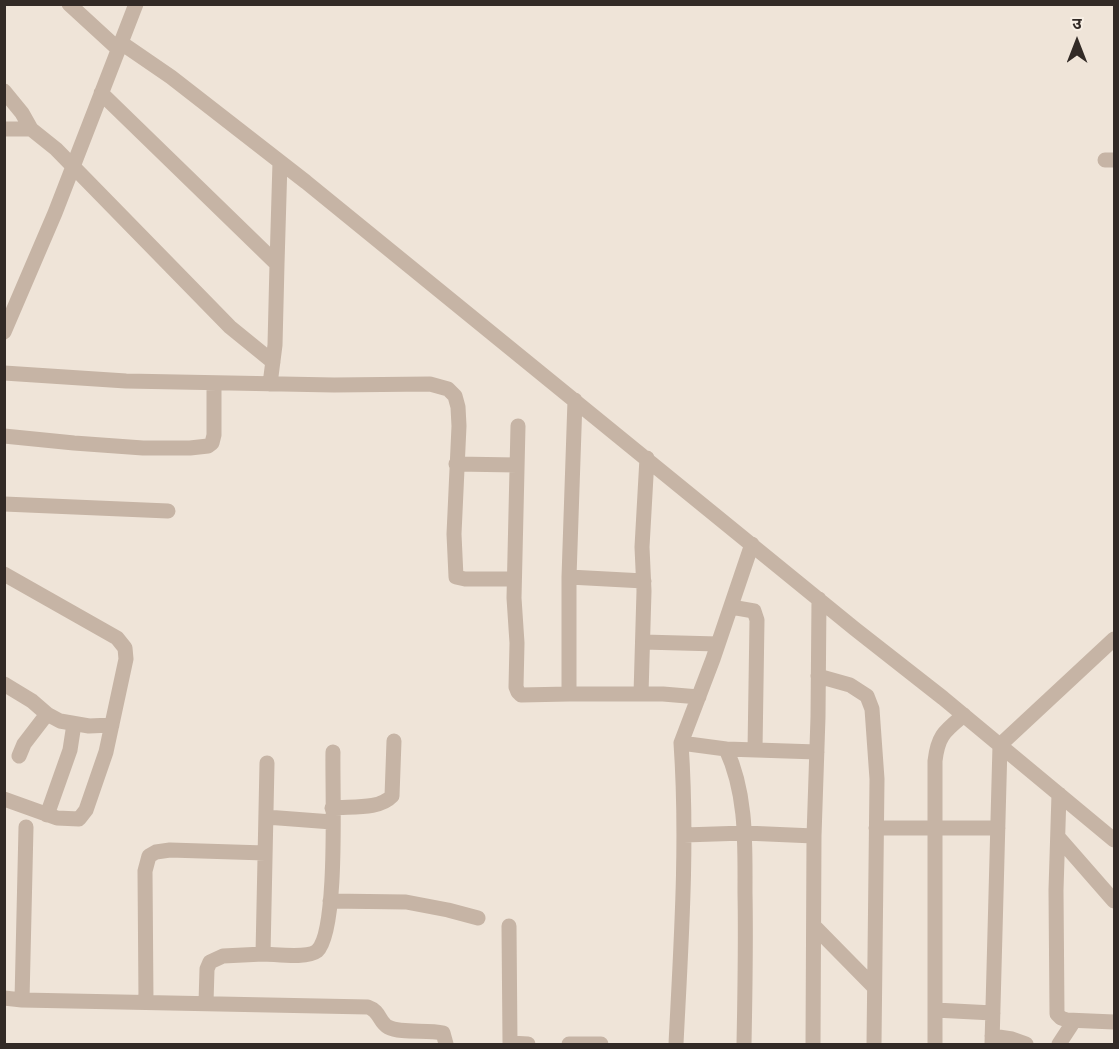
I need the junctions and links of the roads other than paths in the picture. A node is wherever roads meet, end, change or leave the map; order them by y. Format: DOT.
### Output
graph roads {
  1 [pos="69,4"];
  2 [pos="136,4"];
  3 [pos="122,38"];
  4 [pos="4,92"];
  5 [pos="101,93"];
  6 [pos="4,129"];
  7 [pos="31,129"];
  8 [pos="280,162"];
  9 [pos="73,165"];
  10 [pos="278,264"];
  11 [pos="5,331"];
  12 [pos="273,362"];
  13 [pos="4,374"];
  14 [pos="214,383"];
  15 [pos="270,384"];
  16 [pos="574,400"];
  17 [pos="518,426"];
  18 [pos="4,436"];
  19 [pos="647,458"];
  20 [pos="456,464"];
  21 [pos="517,465"];
  22 [pos="4,504"];
  23 [pos="168,511"];
  24 [pos="752,544"];
  25 [pos="4,574"];
  26 [pos="569,577"];
  27 [pos="514,579"];
  28 [pos="644,581"];
  29 [pos="819,599"];
  30 [pos="731,607"];
  31 [pos="1114,639"];
  32 [pos="643,642"];
  33 [pos="718,644"];
  34 [pos="818,676"];
  35 [pos="4,684"];
  36 [pos="568,694"];
  37 [pos="641,694"];
  38 [pos="699,697"];
  39 [pos="47,714"];
  40 [pos="964,715"];
  41 [pos="74,724"];
  42 [pos="112,725"];
  43 [pos="394,741"];
  44 [pos="681,743"];
  45 [pos="1000,745"];
  46 [pos="726,749"];
  47 [pos="755,750"];
  48 [pos="333,752"];
  49 [pos="817,752"];
  50 [pos="19,756"];
  51 [pos="267,762"];
  52 [pos="1059,794"];
  53 [pos="4,799"];
  54 [pos="47,815"];
  55 [pos="332,815"];
  56 [pos="266,817"];
  57 [pos="26,827"];
  58 [pos="876,828"];
  59 [pos="998,828"];
  60 [pos="934,829"];
  61 [pos="745,833"];
  62 [pos="684,835"];
  63 [pos="814,836"];
  64 [pos="1058,837"];
  65 [pos="1114,840"];
  66 [pos="265,853"];
  67 [pos="330,901"];
  68 [pos="1114,901"];
  69 [pos="478,918"];
  70 [pos="509,926"];
  71 [pos="814,926"];
  72 [pos="263,954"];
  73 [pos="874,987"];
  74 [pos="4,998"];
  75 [pos="22,1000"];
  76 [pos="146,1002"];
  77 [pos="206,1003"];
  78 [pos="935,1010"];
  79 [pos="993,1013"];
  80 [pos="1074,1021"];
  81 [pos="1114,1022"];
  82 [pos="992,1040"];
  83 [pos="446,1044"];
  84 [pos="510,1044"];
  85 [pos="528,1044"];
  86 [pos="569,1044"];
  87 [pos="601,1044"];
  88 [pos="676,1044"];
  89 [pos="744,1044"];
  90 [pos="813,1044"];
  91 [pos="874,1044"];
  92 [pos="935,1044"];
  93 [pos="1026,1044"];
  94 [pos="1059,1044"];
  1 -- 3 [label="street"];
  2 -- 3 [label="street"];
  3 -- 5 [label="street"];
  3 -- 8 [label="street"];
  4 -- 7 [label="street"];
  5 -- 9 [label="street"];
  5 -- 10 [label="street"];
  6 -- 7 [label="street"];
  7 -- 9 [label="street"];
  8 -- 10 [label="street"];
  8 -- 16 [label="street"];
  9 -- 11 [label="street"];
  9 -- 12 [label="street"];
  10 -- 12 [label="street"];
  12 -- 15 [label="street"];
  13 -- 14 [label="street"];
  14 -- 15 [label="street"];
  14 -- 18 [label="street"];
  15 -- 20 [label="street"];
  16 -- 19 [label="street"];
  16 -- 26 [label="street"];
  17 -- 21 [label="street"];
  19 -- 24 [label="street"];
  19 -- 28 [label="street"];
  20 -- 21 [label="street"];
  20 -- 27 [label="street"];
  21 -- 27 [label="street"];
  22 -- 23 [label="street"];
  24 -- 29 [label="street"];
  24 -- 30 [label="street"];
  25 -- 42 [label="street"];
  26 -- 28 [label="street"];
  26 -- 36 [label="street"];
  27 -- 36 [label="street"];
  28 -- 32 [label="street"];
  29 -- 34 [label="street"];
  29 -- 40 [label="street"];
  30 -- 33 [label="street"];
  30 -- 47 [label="street"];
  31 -- 45 [label="street"];
  32 -- 33 [label="street"];
  32 -- 37 [label="street"];
  33 -- 38 [label="street"];
  34 -- 49 [label="street"];
  34 -- 58 [label="street"];
  35 -- 39 [label="street"];
  36 -- 37 [label="street"];
  37 -- 38 [label="street"];
  38 -- 44 [label="street"];
  39 -- 41 [label="street"];
  39 -- 50 [label="street"];
  40 -- 45 [label="street"];
  40 -- 60 [label="street"];
  41 -- 42 [label="street"];
  41 -- 54 [label="street"];
  42 -- 54 [label="street"];
  43 -- 55 [label="street"];
  44 -- 46 [label="street"];
  44 -- 62 [label="street"];
  45 -- 52 [label="street"];
  45 -- 59 [label="street"];
  46 -- 47 [label="street"];
  46 -- 61 [label="street"];
  47 -- 49 [label="street"];
  48 -- 55 [label="street"];
  49 -- 63 [label="street"];
  51 -- 56 [label="street"];
  52 -- 64 [label="street"];
  52 -- 65 [label="street"];
  53 -- 54 [label="street"];
  55 -- 56 [label="street"];
  55 -- 67 [label="street"];
  56 -- 66 [label="street"];
  57 -- 75 [label="street"];
  58 -- 60 [label="street"];
  58 -- 73 [label="street"];
  59 -- 60 [label="street"];
  59 -- 79 [label="street"];
  60 -- 78 [label="street"];
  61 -- 62 [label="street"];
  61 -- 63 [label="street"];
  61 -- 89 [label="street"];
  62 -- 88 [label="street"];
  63 -- 71 [label="street"];
  64 -- 68 [label="street"];
  64 -- 80 [label="street"];
  66 -- 72 [label="street"];
  66 -- 76 [label="street"];
  67 -- 69 [label="street"];
  67 -- 72 [label="street"];
  70 -- 84 [label="street"];
  71 -- 73 [label="street"];
  71 -- 90 [label="street"];
  72 -- 77 [label="street"];
  73 -- 91 [label="street"];
  74 -- 75 [label="street"];
  75 -- 76 [label="street"];
  76 -- 77 [label="street"];
  77 -- 83 [label="street"];
  78 -- 79 [label="street"];
  78 -- 92 [label="street"];
  79 -- 82 [label="street"];
  80 -- 81 [label="street"];
  80 -- 94 [label="street"];
  82 -- 93 [label="street"];
  84 -- 85 [label="street"];
  86 -- 87 [label="street"];
}
